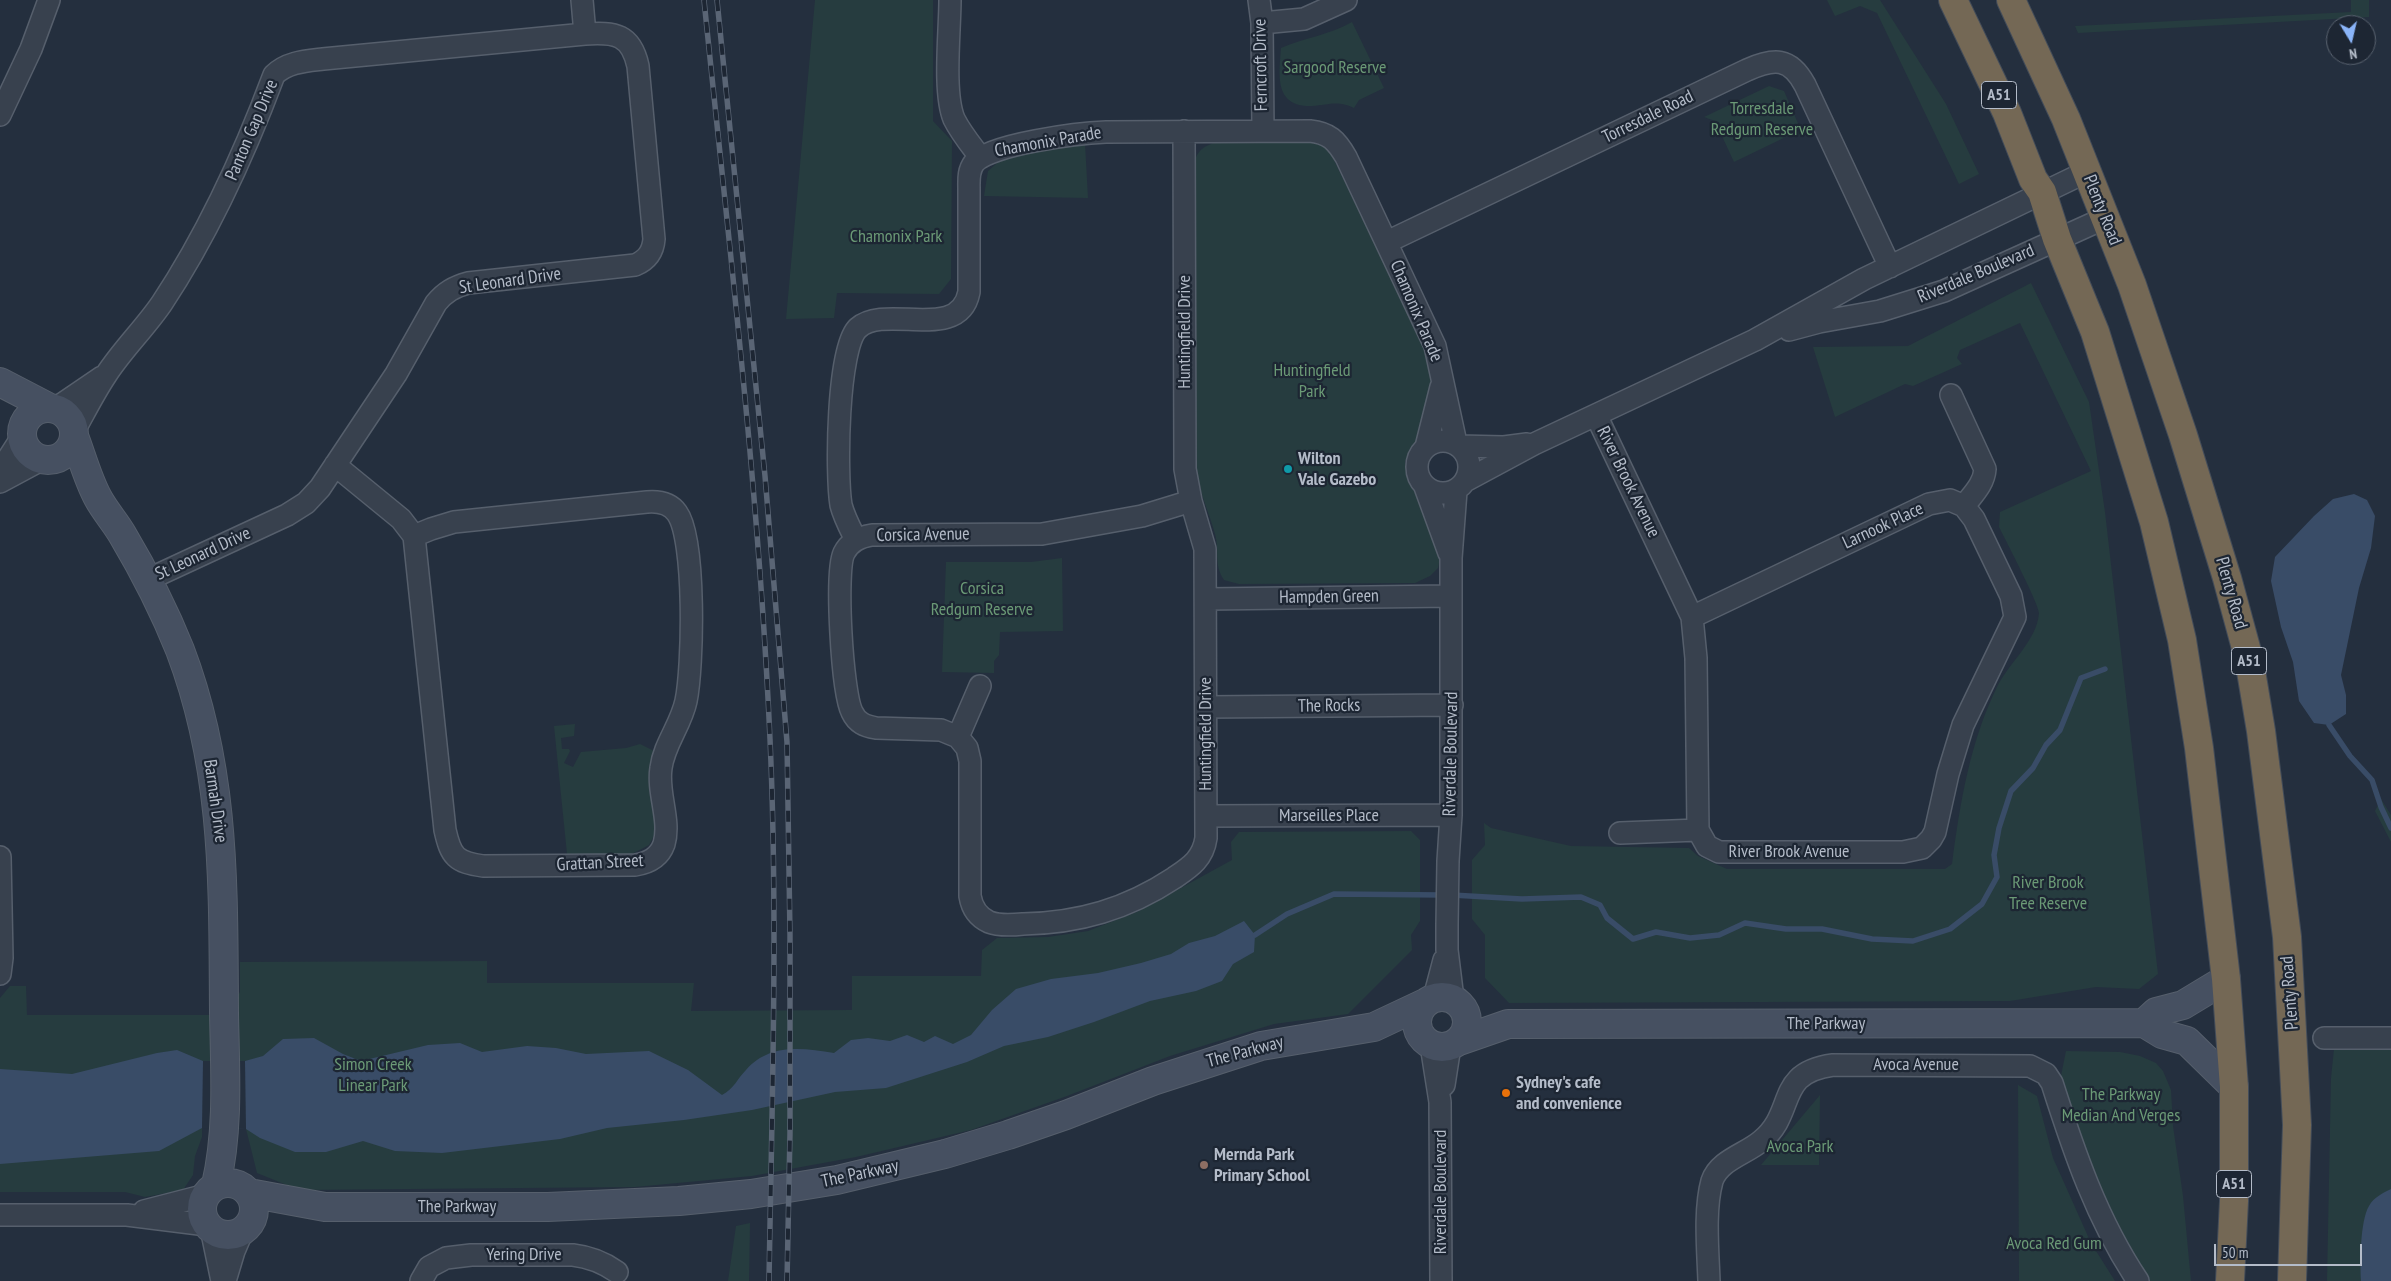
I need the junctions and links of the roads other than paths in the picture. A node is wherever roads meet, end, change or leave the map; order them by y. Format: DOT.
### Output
graph roads {
  1 [pos="49,0"];
  2 [pos="582,0"];
  3 [pos="950,0"];
  4 [pos="1259,0"];
  5 [pos="1346,0"];
  6 [pos="1953,0"];
  7 [pos="2011,0"];
  8 [pos="1262,23"];
  9 [pos="585,34"];
  10 [pos="0,115"];
  11 [pos="1263,131"];
  12 [pos="1184,132"];
  13 [pos="980,157"];
  14 [pos="2086,172"];
  15 [pos="2042,192"];
  16 [pos="2105,218"];
  17 [pos="2058,239"];
  18 [pos="1387,242"];
  19 [pos="1890,267"];
  20 [pos="1755,340"];
  21 [pos="106,374"];
  22 [pos="1443,380"];
  23 [pos="0,382"];
  24 [pos="0,392"];
  25 [pos="1951,395"];
  26 [pos="53,409"];
  27 [pos="1596,415"];
  28 [pos="74,434"];
  29 [pos="22,435"];
  30 [pos="1457,444"];
  31 [pos="1534,444"];
  32 [pos="1426,447"];
  33 [pos="43,460"];
  34 [pos="335,465"];
  35 [pos="0,471"];
  36 [pos="0,482"];
  37 [pos="1462,485"];
  38 [pos="1425,487"];
  39 [pos="98,498"];
  40 [pos="1191,501"];
  41 [pos="1964,506"];
  42 [pos="414,536"];
  43 [pos="856,540"];
  44 [pos="1451,558"];
  45 [pos="147,580"];
  46 [pos="1451,596"];
  47 [pos="1206,599"];
  48 [pos="1692,617"];
  49 [pos="980,686"];
  50 [pos="1452,705"];
  51 [pos="1206,707"];
  52 [pos="958,737"];
  53 [pos="1206,816"];
  54 [pos="1452,816"];
  55 [pos="1698,830"];
  56 [pos="1620,833"];
  57 [pos="0,856"];
  58 [pos="0,974"];
  59 [pos="2226,979"];
  60 [pos="1443,1001"];
  61 [pos="2144,1023"];
  62 [pos="1508,1024"];
  63 [pos="1374,1027"];
  64 [pos="2324,1038"];
  65 [pos="2391,1038"];
  66 [pos="1441,1042"];
  67 [pos="2234,1087"];
  68 [pos="225,1128"];
  69 [pos="211,1190"];
  70 [pos="248,1192"];
  71 [pos="325,1206"];
  72 [pos="0,1214"];
  73 [pos="127,1215"];
  74 [pos="209,1227"];
  75 [pos="246,1227"];
  76 [pos="617,1272"];
  77 [pos="425,1274"];
  78 [pos="223,1281"];
  79 [pos="1441,1281"];
  80 [pos="1709,1281"];
  81 [pos="2138,1281"];
  82 [pos="2230,1281"];
  83 [pos="2292,1281"];
  1 -- 10 [label="street"];
  2 -- 9 [label="street"];
  3 -- 13 [label="street"];
  4 -- 8 [label="street, Ferncroft Drive"];
  5 -- 8 [label="street"];
  6 -- 15 [label="highway, A51"];
  7 -- 14 [label="highway, Plenty Road / A51"];
  8 -- 11 [label="street, Ferncroft Drive"];
  9 -- 21 [label="street, Panton Gap Drive"];
  9 -- 34 [label="street, St Leonard Drive"];
  11 -- 12 [label="street, Chamonix Parade"];
  11 -- 18 [label="street, Chamonix Parade"];
  12 -- 13 [label="street, Chamonix Parade"];
  12 -- 40 [label="street, Huntingfield Drive"];
  13 -- 43 [label="street, Chamonix Parade"];
  14 -- 15 [label="street, Riverdale Boulevard"];
  14 -- 16 [label="highway, Plenty Road / A51"];
  15 -- 17 [label="highway, A51"];
  15 -- 19 [label="street, Riverdale Boulevard"];
  16 -- 17 [label="street, Riverdale Boulevard"];
  16 -- 83 [label="highway, Plenty Road / A51"];
  17 -- 20 [label="street, Riverdale Boulevard"];
  17 -- 59 [label="highway, A51"];
  18 -- 19 [label="street, Torresdale Road"];
  18 -- 22 [label="street, Chamonix Parade"];
  19 -- 20 [label="street, Riverdale Boulevard"];
  20 -- 27 [label="street, Riverdale Boulevard"];
  21 -- 26 [label="street, Panton Gap Drive"];
  21 -- 28 [label="street, Panton Gap Drive"];
  22 -- 30 [label="street, Chamonix Parade"];
  22 -- 32 [label="street, Chamonix Parade"];
  23 -- 26 [label="street"];
  24 -- 29 [label="street"];
  25 -- 41 [label="street"];
  26 -- 28 [label="street"];
  26 -- 29 [label="street"];
  27 -- 31 [label="street, Riverdale Boulevard"];
  27 -- 48 [label="street, River Brook Avenue"];
  28 -- 33 [label="street"];
  28 -- 39 [label="street, Barmah Drive"];
  29 -- 33 [label="street"];
  29 -- 35 [label="street"];
  30 -- 31 [label="street, Riverdale Boulevard"];
  30 -- 32 [label="street"];
  30 -- 37 [label="street"];
  31 -- 37 [label="street, Riverdale Boulevard"];
  32 -- 38 [label="street"];
  33 -- 36 [label="street"];
  33 -- 39 [label="street, Barmah Drive"];
  34 -- 42 [label="street"];
  34 -- 45 [label="street, St Leonard Drive"];
  37 -- 38 [label="street"];
  37 -- 44 [label="street, Riverdale Boulevard"];
  38 -- 44 [label="street, Riverdale Boulevard"];
  39 -- 45 [label="street, Barmah Drive"];
  40 -- 43 [label="street, Corsica Avenue"];
  40 -- 47 [label="street, Huntingfield Drive"];
  41 -- 48 [label="street, Larnook Place"];
  41 -- 55 [label="street, River Brook Avenue"];
  42 -- 42 [label="street, Grattan Street"];
  43 -- 52 [label="street, Corsica Avenue"];
  44 -- 46 [label="street, Riverdale Boulevard"];
  45 -- 68 [label="street, Barmah Drive"];
  46 -- 47 [label="street, Hampden Green"];
  46 -- 50 [label="street, Riverdale Boulevard"];
  47 -- 51 [label="street, Huntingfield Drive"];
  48 -- 55 [label="street, River Brook Avenue"];
  49 -- 52 [label="street"];
  50 -- 51 [label="street, The Rocks"];
  50 -- 54 [label="street, Riverdale Boulevard"];
  51 -- 53 [label="street, Huntingfield Drive"];
  52 -- 53 [label="street, Huntingfield Drive"];
  53 -- 54 [label="street, Marseilles Place"];
  54 -- 60 [label="street, Riverdale Boulevard"];
  55 -- 56 [label="street"];
  57 -- 58 [label="street"];
  59 -- 61 [label="street"];
  59 -- 67 [label="highway, A51"];
  60 -- 62 [label="street, The Parkway"];
  60 -- 63 [label="street, The Parkway"];
  60 -- 66 [label="street"];
  60 -- 66 [label="street"];
  61 -- 62 [label="street, The Parkway"];
  61 -- 67 [label="street, The Parkway"];
  62 -- 66 [label="street, The Parkway"];
  63 -- 66 [label="street, The Parkway"];
  63 -- 71 [label="street, The Parkway"];
  64 -- 65 [label="street"];
  66 -- 79 [label="street, Riverdale Boulevard"];
  67 -- 82 [label="highway, A51"];
  68 -- 69 [label="street, Barmah Drive"];
  68 -- 70 [label="street, Barmah Drive"];
  69 -- 70 [label="street"];
  69 -- 73 [label="street"];
  69 -- 74 [label="street"];
  70 -- 71 [label="street, The Parkway"];
  70 -- 75 [label="street"];
  71 -- 75 [label="street, The Parkway"];
  72 -- 73 [label="street"];
  73 -- 74 [label="street"];
  74 -- 75 [label="street"];
  74 -- 78 [label="street"];
  75 -- 78 [label="street"];
  76 -- 77 [label="street, Yering Drive"];
  80 -- 81 [label="street, Avoca Avenue"];
}
